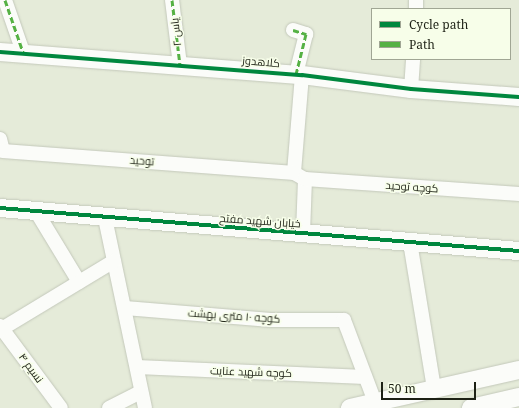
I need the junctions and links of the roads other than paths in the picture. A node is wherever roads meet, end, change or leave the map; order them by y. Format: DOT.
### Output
graph roads {
  1 [pos="5,0"];
  2 [pos="172,0"];
  3 [pos="293,30"];
  4 [pos="0,52"];
  5 [pos="24,52"];
  6 [pos="413,60"];
  7 [pos="180,65"];
  8 [pos="299,74"];
  9 [pos="411,89"];
  10 [pos="519,97"];
  11 [pos="0,139"];
  12 [pos="300,176"];
  13 [pos="519,194"];
  14 [pos="0,208"];
  15 [pos="36,211"];
  16 [pos="104,218"];
  17 [pos="303,233"];
  18 [pos="410,242"];
  19 [pos="519,251"];
  20 [pos="114,261"];
  21 [pos="79,282"];
  22 [pos="125,308"];
  23 [pos="1,328"];
  24 [pos="136,367"];
  25 [pos="519,370"];
  26 [pos="365,377"];
  27 [pos="434,389"];
  28 [pos="142,392"];
  29 [pos="519,397"];
  30 [pos="375,402"];
  31 [pos="61,408"];
  32 [pos="109,408"];
  33 [pos="145,408"];
  34 [pos="350,408"];
  35 [pos="472,408"];
  1 -- 5 [label="street"];
  2 -- 7 [label="street, یاس ۲"];
  3 -- 8 [label="street"];
  4 -- 5 [label="street, کلاهدوز"];
  5 -- 7 [label="street, کلاهدوز"];
  6 -- 9 [label="street"];
  7 -- 8 [label="street, کلاهدوز"];
  8 -- 9 [label="street, کلاهدوز"];
  8 -- 12 [label="street"];
  9 -- 10 [label="street, کلاهدوز"];
  11 -- 12 [label="street, توحید"];
  12 -- 13 [label="street, کوچه توحید"];
  12 -- 17 [label="street"];
  14 -- 15 [label="street, خیابان شهید مفتح"];
  15 -- 16 [label="street, خیابان شهید مفتح"];
  15 -- 21 [label="street"];
  16 -- 17 [label="street, خیابان شهید مفتح"];
  16 -- 20 [label="street"];
  17 -- 18 [label="street, خیابان شهید مفتح"];
  18 -- 19 [label="street, خیابان شهید مفتح"];
  18 -- 27 [label="street"];
  20 -- 21 [label="street"];
  20 -- 22 [label="street"];
  21 -- 23 [label="street"];
  22 -- 24 [label="street"];
  22 -- 26 [label="street, کوچه ۱۰ متری بهشت"];
  23 -- 31 [label="street, نسیم ۴"];
  24 -- 26 [label="street, کوچه شهید عنایت"];
  24 -- 28 [label="street"];
  25 -- 27 [label="street"];
  26 -- 30 [label="street"];
  27 -- 30 [label="street"];
  28 -- 32 [label="street"];
  28 -- 33 [label="street"];
  29 -- 35 [label="street"];
  30 -- 34 [label="street"];
}
